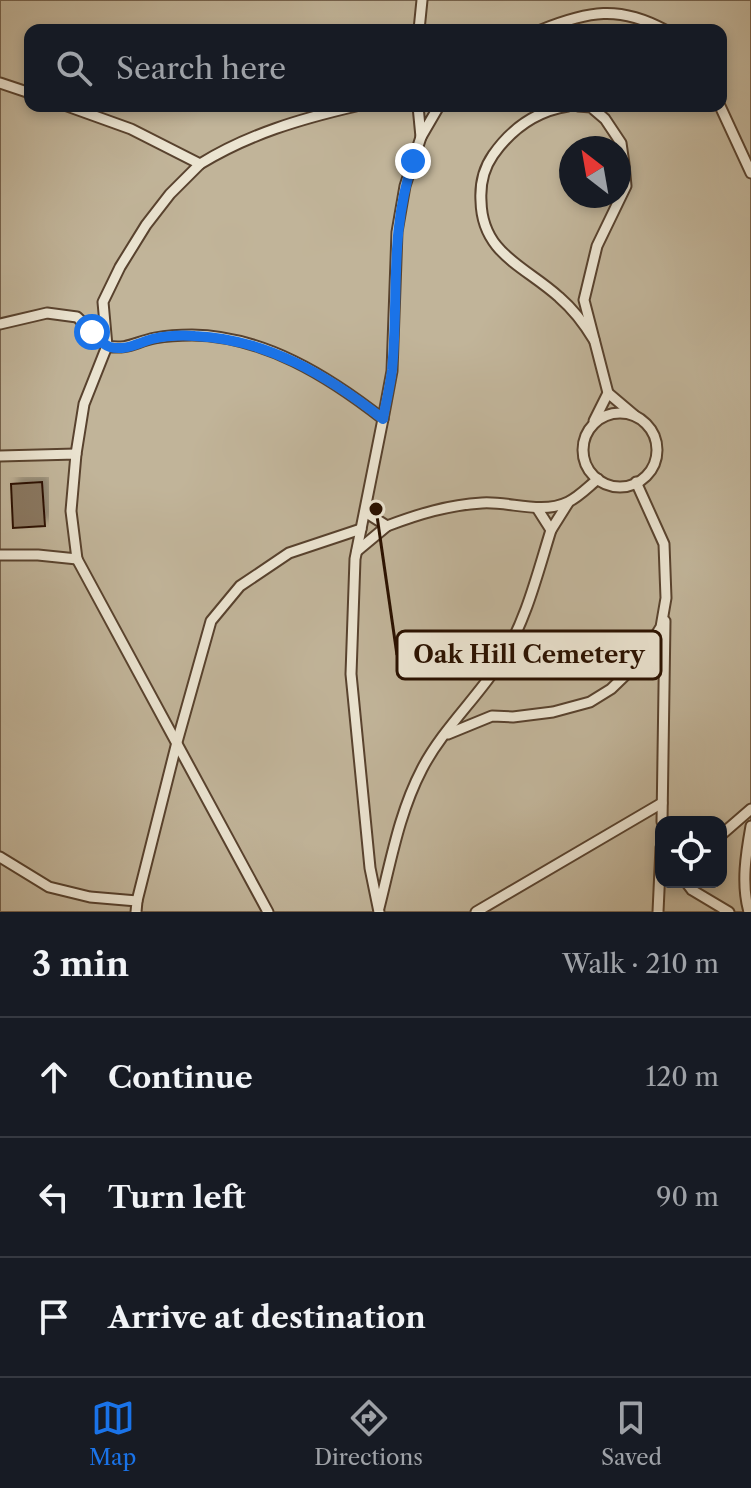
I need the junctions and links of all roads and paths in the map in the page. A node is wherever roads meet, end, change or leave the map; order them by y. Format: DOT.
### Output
graph roads {
  1 [pos="422,0"];
  2 [pos="420,24"];
  3 [pos="556,24"];
  4 [pos="654,24"];
  5 [pos="0,83"];
  6 [pos="24,91"];
  7 [pos="84,112"];
  8 [pos="333,112"];
  9 [pos="419,112"];
  10 [pos="436,112"];
  11 [pos="545,112"];
  12 [pos="597,112"];
  13 [pos="723,112"];
  14 [pos="421,137"];
  15 [pos="200,164"];
  16 [pos="751,173"];
  17 [pos="0,324"];
  18 [pos="594,340"];
  19 [pos="107,346"];
  20 [pos="608,393"];
  21 [pos="637,417"];
  22 [pos="383,419"];
  23 [pos="591,426"];
  24 [pos="76,454"];
  25 [pos="0,456"];
  26 [pos="598,479"];
  27 [pos="636,482"];
  28 [pos="568,503"];
  29 [pos="537,508"];
  30 [pos="365,512"];
  31 [pos="387,526"];
  32 [pos="361,529"];
  33 [pos="551,530"];
  34 [pos="357,551"];
  35 [pos="0,555"];
  36 [pos="77,559"];
  37 [pos="666,598"];
  38 [pos="445,735"];
  39 [pos="177,742"];
  40 [pos="662,803"];
  41 [pos="751,809"];
  42 [pos="662,816"];
  43 [pos="751,826"];
  44 [pos="727,830"];
  45 [pos="0,857"];
  46 [pos="659,888"];
  47 [pos="690,888"];
  48 [pos="136,907"];
  49 [pos="379,911"];
  50 [pos="268,912"];
  51 [pos="476,912"];
  52 [pos="658,912"];
  53 [pos="729,912"];
  54 [pos="749,912"];
  1 -- 2 [label="lane"];
  3 -- 4 [label="lane"];
  5 -- 6 [label="lane"];
  7 -- 15 [label="lane"];
  8 -- 15 [label="lane"];
  9 -- 14 [label="lane"];
  10 -- 14 [label="lane"];
  11 -- 18 [label="lane"];
  12 -- 18 [label="lane"];
  13 -- 16 [label="lane"];
  14 -- 22 [label="lane"];
  15 -- 19 [label="lane"];
  17 -- 19 [label="lane"];
  18 -- 20 [label="lane"];
  19 -- 22 [label="lane"];
  19 -- 24 [label="lane"];
  20 -- 21 [label="lane"];
  20 -- 23 [label="lane"];
  21 -- 23 [label="lane"];
  21 -- 27 [label="lane"];
  22 -- 30 [label="lane"];
  23 -- 26 [label="lane"];
  24 -- 25 [label="lane"];
  24 -- 36 [label="lane"];
  26 -- 27 [label="lane"];
  26 -- 28 [label="lane"];
  27 -- 37 [label="lane"];
  28 -- 29 [label="lane"];
  28 -- 33 [label="lane"];
  29 -- 31 [label="lane"];
  29 -- 33 [label="lane"];
  30 -- 31 [label="lane"];
  30 -- 32 [label="lane"];
  31 -- 34 [label="lane"];
  32 -- 34 [label="lane"];
  32 -- 39 [label="lane"];
  33 -- 38 [label="lane"];
  34 -- 49 [label="lane"];
  35 -- 36 [label="lane"];
  36 -- 39 [label="lane"];
  37 -- 38 [label="lane"];
  37 -- 40 [label="lane"];
  38 -- 49 [label="lane"];
  39 -- 48 [label="lane"];
  39 -- 50 [label="lane"];
  40 -- 42 [label="lane"];
  40 -- 51 [label="lane"];
  41 -- 44 [label="lane"];
  43 -- 54 [label="lane"];
  45 -- 48 [label="lane"];
  46 -- 52 [label="lane"];
  47 -- 53 [label="lane"];
}
